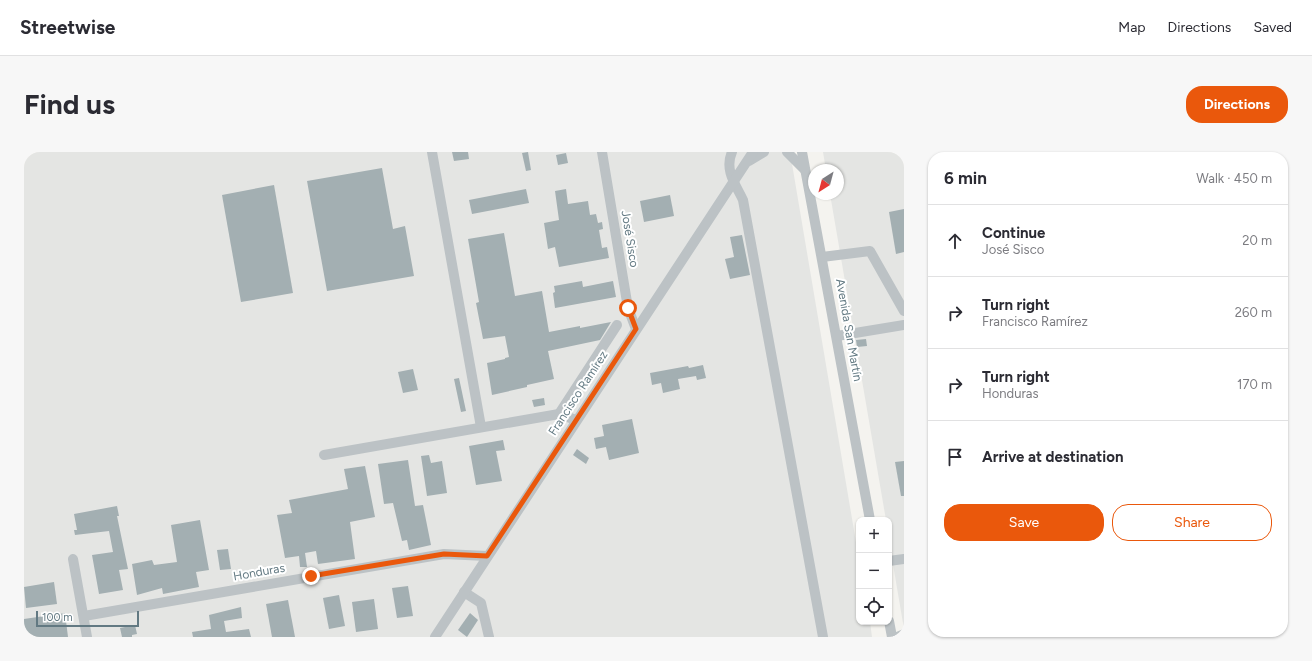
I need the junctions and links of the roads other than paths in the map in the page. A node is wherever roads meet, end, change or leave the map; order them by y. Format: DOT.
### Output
graph roads {
  1 [pos="432,152"];
  2 [pos="602,152"];
  3 [pos="732,152"];
  4 [pos="753,152"];
  5 [pos="764,152"];
  6 [pos="787,152"];
  7 [pos="802,152"];
  8 [pos="744,164"];
  9 [pos="807,172"];
  10 [pos="734,181"];
  11 [pos="822,257"];
  12 [pos="904,310"];
  13 [pos="617,325"];
  14 [pos="904,325"];
  15 [pos="636,329"];
  16 [pos="837,336"];
  17 [pos="558,414"];
  18 [pos="576,420"];
  19 [pos="481,427"];
  20 [pos="324,455"];
  21 [pos="869,517"];
  22 [pos="487,556"];
  23 [pos="74,559"];
  24 [pos="904,559"];
  25 [pos="892,561"];
  26 [pos="464,592"];
  27 [pos="84,616"];
  28 [pos="890,625"];
  29 [pos="904,634"];
  30 [pos="87,637"];
  31 [pos="435,637"];
  32 [pos="488,637"];
  33 [pos="823,637"];
  34 [pos="892,637"];
  35 [pos="897,637"];
  1 -- 19 [label="street"];
  2 -- 15 [label="street, José Sisco"];
  3 -- 10 [label="street"];
  4 -- 8 [label="street, Francisco Ramírez"];
  5 -- 8 [label="street, Francisco Ramírez"];
  6 -- 9 [label="street"];
  7 -- 9 [label="street, Avenida San Martín"];
  8 -- 10 [label="street, Francisco Ramírez"];
  9 -- 11 [label="street, Avenida San Martín"];
  10 -- 15 [label="street, Francisco Ramírez"];
  10 -- 33 [label="street"];
  11 -- 12 [label="street"];
  11 -- 16 [label="street, Avenida San Martín"];
  13 -- 17 [label="street"];
  14 -- 16 [label="street"];
  15 -- 18 [label="street, Francisco Ramírez"];
  16 -- 21 [label="street, Avenida San Martín"];
  17 -- 18 [label="street"];
  17 -- 19 [label="street"];
  18 -- 22 [label="street, Francisco Ramírez"];
  19 -- 20 [label="street"];
  22 -- 26 [label="street, Francisco Ramírez"];
  22 -- 27 [label="street, Honduras"];
  23 -- 27 [label="street"];
  24 -- 25 [label="street"];
  26 -- 31 [label="street, Francisco Ramírez"];
  26 -- 32 [label="street"];
  27 -- 30 [label="street"];
  28 -- 34 [label="street"];
  29 -- 35 [label="street"];
}
